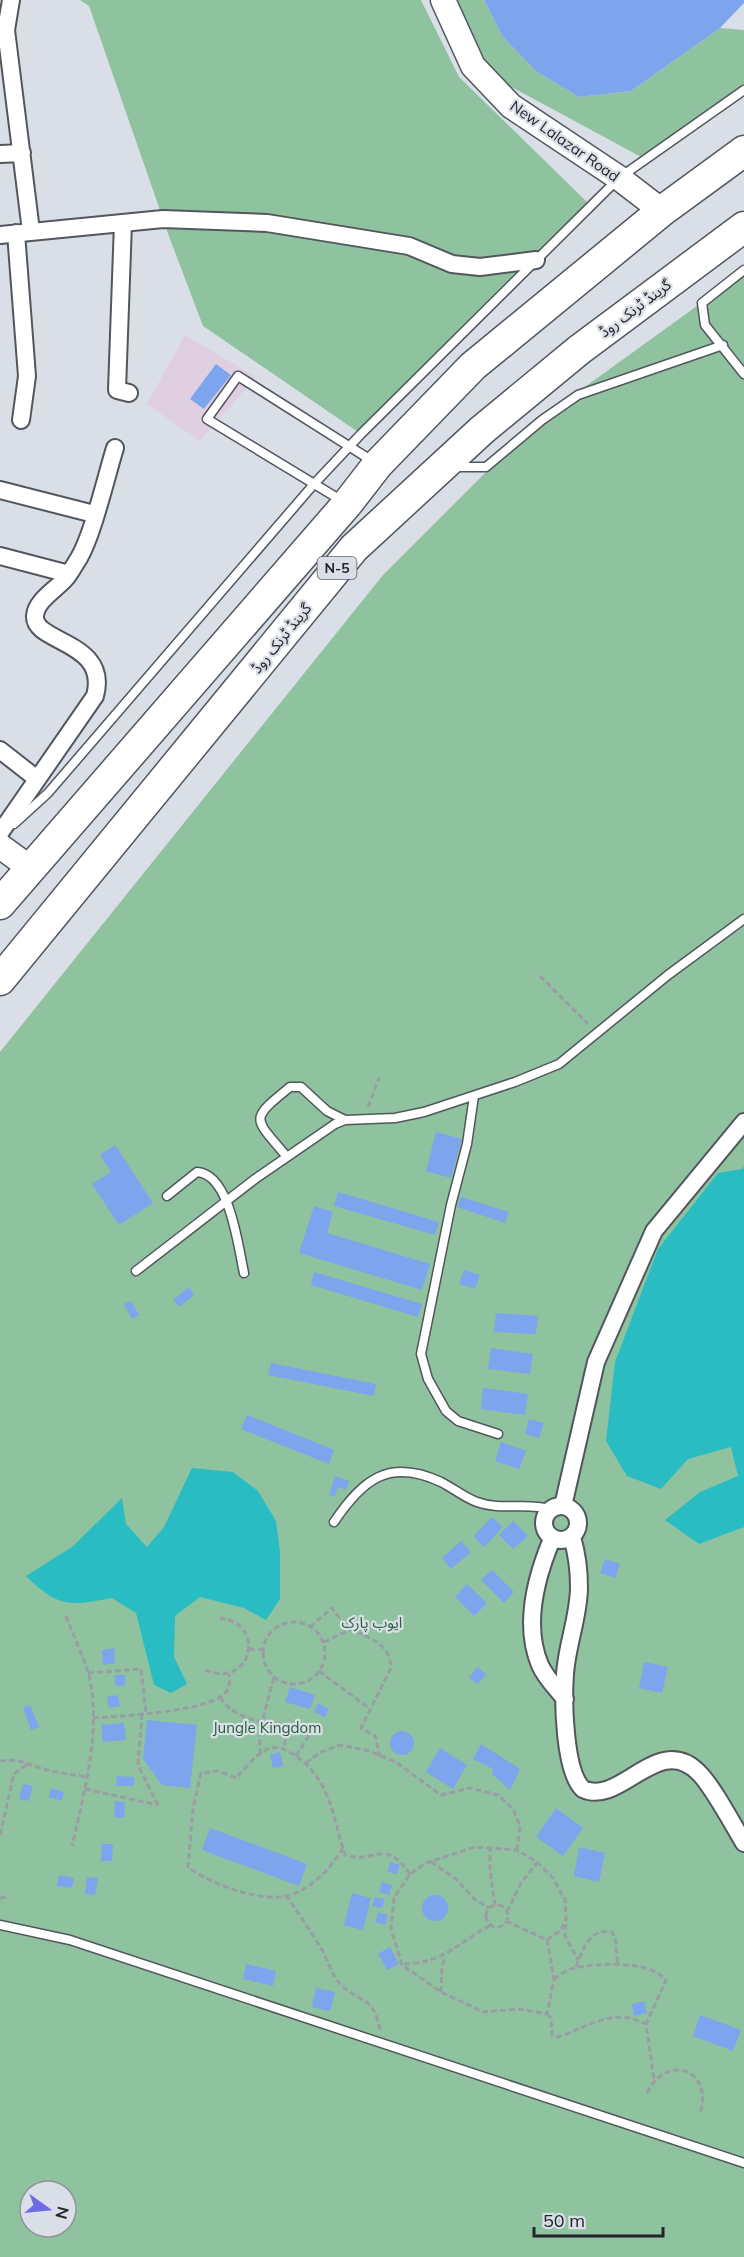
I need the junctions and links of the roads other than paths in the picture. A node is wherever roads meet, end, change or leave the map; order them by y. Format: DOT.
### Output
graph roads {
  1 [pos="10,0"];
  2 [pos="443,0"];
  3 [pos="3,28"];
  4 [pos="744,90"];
  5 [pos="744,151"];
  6 [pos="22,153"];
  7 [pos="0,154"];
  8 [pos="620,178"];
  9 [pos="662,211"];
  10 [pos="123,223"];
  11 [pos="744,227"];
  12 [pos="16,233"];
  13 [pos="536,260"];
  14 [pos="744,270"];
  15 [pos="723,345"];
  16 [pos="744,374"];
  17 [pos="129,393"];
  18 [pos="21,420"];
  19 [pos="115,448"];
  20 [pos="350,448"];
  21 [pos="378,464"];
  22 [pos="444,467"];
  23 [pos="314,484"];
  24 [pos="0,490"];
  25 [pos="347,504"];
  26 [pos="94,514"];
  27 [pos="0,556"];
  28 [pos="69,574"];
  29 [pos="0,750"];
  30 [pos="37,779"];
  31 [pos="0,835"];
  32 [pos="0,846"];
  33 [pos="30,868"];
  34 [pos="0,904"];
  35 [pos="744,919"];
  36 [pos="0,980"];
  37 [pos="474,1096"];
  38 [pos="345,1120"];
  39 [pos="744,1122"];
  40 [pos="287,1157"];
  41 [pos="167,1196"];
  42 [pos="227,1201"];
  43 [pos="136,1271"];
  44 [pos="244,1273"];
  45 [pos="498,1434"];
  46 [pos="557,1508"];
  47 [pos="334,1522"];
  48 [pos="572,1537"];
  49 [pos="552,1539"];
  50 [pos="565,1699"];
  51 [pos="744,1843"];
  52 [pos="0,1925"];
  53 [pos="744,2163"];
  1 -- 3 [label="street"];
  2 -- 8 [label="street, New Lalazar Road"];
  3 -- 6 [label="street"];
  4 -- 8 [label="lane"];
  5 -- 9 [label="highway, N-5"];
  6 -- 7 [label="street"];
  6 -- 12 [label="street"];
  8 -- 9 [label="street, New Lalazar Road"];
  8 -- 13 [label="lane"];
  9 -- 21 [label="highway, N-5"];
  10 -- 12 [label="street"];
  10 -- 13 [label="street"];
  10 -- 17 [label="street"];
  11 -- 22 [label="highway, گرینڈ ٹرنک روڈ / N-5"];
  12 -- 18 [label="street"];
  13 -- 20 [label="lane"];
  14 -- 15 [label="lane"];
  15 -- 16 [label="lane"];
  15 -- 22 [label="lane"];
  19 -- 26 [label="street"];
  20 -- 21 [label="lane"];
  20 -- 23 [label="lane"];
  20 -- 23 [label="lane"];
  21 -- 25 [label="highway, N-5"];
  22 -- 36 [label="highway, گرینڈ ٹرنک روڈ / N-5"];
  23 -- 25 [label="lane"];
  23 -- 31 [label="lane"];
  24 -- 26 [label="street"];
  25 -- 33 [label="highway, N-5"];
  26 -- 28 [label="street"];
  27 -- 28 [label="street"];
  28 -- 30 [label="street"];
  29 -- 30 [label="street"];
  30 -- 31 [label="street"];
  32 -- 33 [label="street"];
  33 -- 34 [label="highway, N-5"];
  35 -- 37 [label="lane"];
  37 -- 38 [label="lane"];
  37 -- 45 [label="lane"];
  38 -- 40 [label="lane"];
  38 -- 40 [label="lane"];
  39 -- 46 [label="street"];
  40 -- 42 [label="lane"];
  41 -- 42 [label="lane"];
  42 -- 43 [label="lane"];
  42 -- 44 [label="lane"];
  46 -- 47 [label="lane"];
  46 -- 48 [label="street"];
  46 -- 49 [label="street"];
  48 -- 49 [label="street"];
  48 -- 50 [label="street"];
  49 -- 50 [label="street"];
  50 -- 51 [label="street"];
  52 -- 53 [label="lane"];
}
